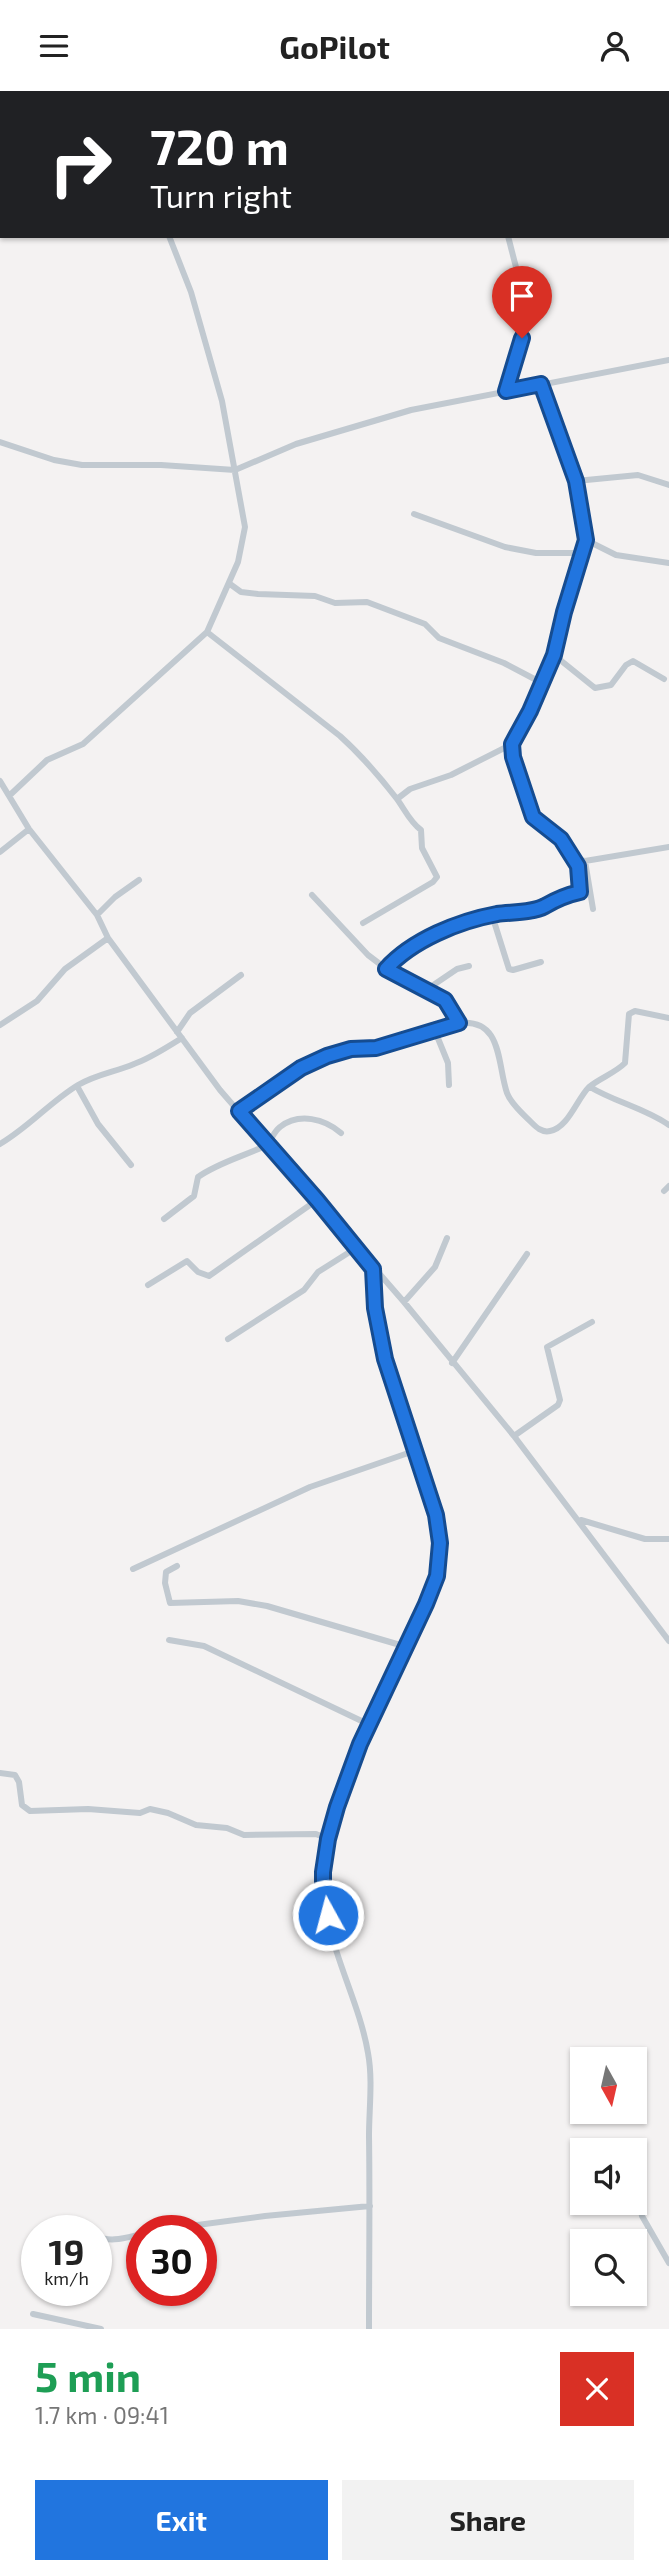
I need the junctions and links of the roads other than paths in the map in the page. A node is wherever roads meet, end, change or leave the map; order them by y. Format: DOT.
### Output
graph roads {
  1 [pos="170,238"];
  2 [pos="509,238"];
  3 [pos="669,360"];
  4 [pos="541,384"];
  5 [pos="506,391"];
  6 [pos="0,442"];
  7 [pos="235,470"];
  8 [pos="576,481"];
  9 [pos="669,485"];
  10 [pos="414,514"];
  11 [pos="586,540"];
  12 [pos="584,552"];
  13 [pos="669,563"];
  14 [pos="230,584"];
  15 [pos="207,632"];
  16 [pos="554,655"];
  17 [pos="664,679"];
  18 [pos="542,683"];
  19 [pos="512,744"];
  20 [pos="0,781"];
  21 [pos="10,795"];
  22 [pos="397,799"];
  23 [pos="29,829"];
  24 [pos="669,847"];
  25 [pos="0,852"];
  26 [pos="569,853"];
  27 [pos="585,861"];
  28 [pos="139,880"];
  29 [pos="312,895"];
  30 [pos="593,909"];
  31 [pos="97,915"];
  32 [pos="492,915"];
  33 [pos="363,923"];
  34 [pos="108,938"];
  35 [pos="541,962"];
  36 [pos="469,966"];
  37 [pos="386,969"];
  38 [pos="241,975"];
  39 [pos="426,990"];
  40 [pos="669,1018"];
  41 [pos="459,1023"];
  42 [pos="0,1025"];
  43 [pos="435,1031"];
  44 [pos="177,1032"];
  45 [pos="183,1038"];
  46 [pos="449,1085"];
  47 [pos="77,1086"];
  48 [pos="590,1087"];
  49 [pos="239,1111"];
  50 [pos="669,1125"];
  51 [pos="341,1133"];
  52 [pos="0,1144"];
  53 [pos="266,1145"];
  54 [pos="131,1165"];
  55 [pos="317,1200"];
  56 [pos="164,1219"];
  57 [pos="447,1238"];
  58 [pos="356,1248"];
  59 [pos="527,1254"];
  60 [pos="373,1269"];
  61 [pos="148,1285"];
  62 [pos="404,1302"];
  63 [pos="592,1322"];
  64 [pos="228,1339"];
  65 [pos="452,1363"];
  66 [pos="514,1436"];
  67 [pos="414,1451"];
  68 [pos="579,1519"];
  69 [pos="669,1539"];
  70 [pos="177,1566"];
  71 [pos="133,1569"];
  72 [pos="169,1640"];
  73 [pos="669,1641"];
  74 [pos="407,1647"];
  75 [pos="370,1725"];
  76 [pos="0,1773"];
  77 [pos="328,1839"];
  78 [pos="370,2206"];
  79 [pos="644,2215"];
  80 [pos="217,2224"];
  81 [pos="669,2263"];
  82 [pos="33,2314"];
  83 [pos="101,2329"];
  84 [pos="369,2329"];
  1 -- 7 [label="street"];
  2 -- 5 [label="street"];
  3 -- 4 [label="street"];
  4 -- 5 [label="street"];
  4 -- 8 [label="street"];
  5 -- 7 [label="street"];
  6 -- 7 [label="street"];
  7 -- 14 [label="street"];
  8 -- 9 [label="street"];
  8 -- 11 [label="street"];
  10 -- 12 [label="street"];
  11 -- 12 [label="street"];
  11 -- 13 [label="street"];
  12 -- 16 [label="street"];
  14 -- 15 [label="street"];
  14 -- 18 [label="street"];
  15 -- 21 [label="street"];
  15 -- 22 [label="street"];
  16 -- 17 [label="street"];
  16 -- 18 [label="street"];
  18 -- 19 [label="street"];
  19 -- 22 [label="street"];
  19 -- 26 [label="street"];
  20 -- 21 [label="street"];
  21 -- 23 [label="street"];
  22 -- 33 [label="street"];
  23 -- 25 [label="street"];
  23 -- 31 [label="street"];
  24 -- 27 [label="street"];
  26 -- 27 [label="street"];
  26 -- 32 [label="street"];
  27 -- 30 [label="street"];
  28 -- 31 [label="street"];
  29 -- 37 [label="street"];
  31 -- 34 [label="street"];
  32 -- 35 [label="street"];
  32 -- 37 [label="street"];
  34 -- 42 [label="street"];
  34 -- 44 [label="street"];
  36 -- 39 [label="street"];
  37 -- 39 [label="street"];
  38 -- 44 [label="street"];
  39 -- 41 [label="street"];
  40 -- 48 [label="street"];
  41 -- 43 [label="street"];
  41 -- 48 [label="street"];
  43 -- 46 [label="street"];
  43 -- 49 [label="street"];
  44 -- 45 [label="street"];
  45 -- 47 [label="street"];
  45 -- 49 [label="street"];
  47 -- 52 [label="street"];
  47 -- 54 [label="street"];
  48 -- 50 [label="street"];
  49 -- 53 [label="street"];
  51 -- 53 [label="street"];
  53 -- 55 [label="street"];
  53 -- 56 [label="street"];
  55 -- 58 [label="street"];
  55 -- 61 [label="street"];
  57 -- 62 [label="street"];
  58 -- 60 [label="street"];
  58 -- 64 [label="street"];
  59 -- 65 [label="street"];
  60 -- 62 [label="street"];
  60 -- 67 [label="street"];
  62 -- 65 [label="street"];
  63 -- 66 [label="street"];
  65 -- 66 [label="street"];
  66 -- 68 [label="street"];
  67 -- 71 [label="street"];
  67 -- 74 [label="street"];
  68 -- 69 [label="street"];
  68 -- 73 [label="street"];
  70 -- 74 [label="street"];
  72 -- 75 [label="street"];
  74 -- 75 [label="street"];
  75 -- 77 [label="street"];
  76 -- 77 [label="street"];
  77 -- 78 [label="street"];
  78 -- 80 [label="street"];
  78 -- 84 [label="street"];
  79 -- 81 [label="street"];
  82 -- 83 [label="street"];
}
